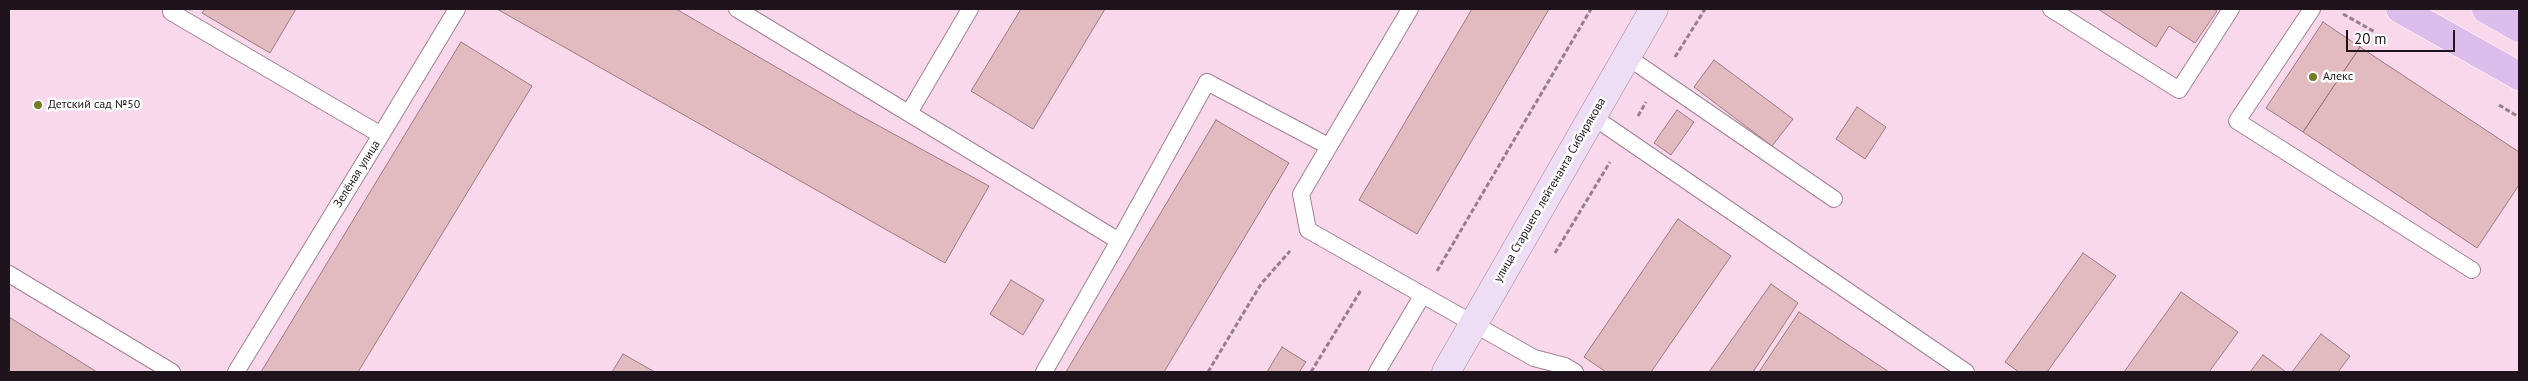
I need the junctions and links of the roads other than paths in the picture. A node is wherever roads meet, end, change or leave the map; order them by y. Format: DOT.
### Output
graph roads {
  1 [pos="173,9"];
  2 [pos="457,9"];
  3 [pos="737,9"];
  4 [pos="970,9"];
  5 [pos="1410,9"];
  6 [pos="1654,9"];
  7 [pos="2052,9"];
  8 [pos="2231,9"];
  9 [pos="2312,9"];
  10 [pos="2400,9"];
  11 [pos="2486,9"];
  12 [pos="2519,28"];
  13 [pos="1626,56"];
  14 [pos="2519,76"];
  15 [pos="909,114"];
  16 [pos="1592,116"];
  17 [pos="381,135"];
  18 [pos="1328,146"];
  19 [pos="1834,199"];
  20 [pos="1119,241"];
  21 [pos="2472,270"];
  22 [pos="9,274"];
  23 [pos="1422,296"];
  24 [pos="1474,323"];
  25 [pos="1534,358"];
  26 [pos="172,372"];
  27 [pos="236,372"];
  28 [pos="1044,372"];
  29 [pos="1377,372"];
  30 [pos="1446,372"];
  31 [pos="1546,372"];
  32 [pos="1575,372"];
  33 [pos="1966,372"];
  1 -- 17 [label="lane, Зелёная улица"];
  2 -- 17 [label="lane"];
  3 -- 15 [label="lane"];
  4 -- 15 [label="lane"];
  5 -- 18 [label="lane"];
  6 -- 13 [label="main road, улица Старшего лейтенанта Сибирякова"];
  7 -- 8 [label="lane"];
  9 -- 21 [label="lane"];
  10 -- 14 [label="main road"];
  11 -- 12 [label="main road"];
  13 -- 16 [label="main road, улица Старшего лейтенанта Сибирякова"];
  13 -- 19 [label="lane"];
  15 -- 20 [label="lane"];
  16 -- 24 [label="main road, улица Старшего лейтенанта Сибирякова"];
  16 -- 33 [label="lane"];
  17 -- 27 [label="lane, Зелёная улица"];
  18 -- 20 [label="lane"];
  18 -- 23 [label="lane"];
  20 -- 28 [label="lane"];
  22 -- 26 [label="lane"];
  23 -- 24 [label="lane"];
  23 -- 29 [label="lane"];
  24 -- 25 [label="lane"];
  24 -- 30 [label="main road, улица Старшего лейтенанта Сибирякова"];
  25 -- 31 [label="lane"];
  25 -- 32 [label="lane"];
}
